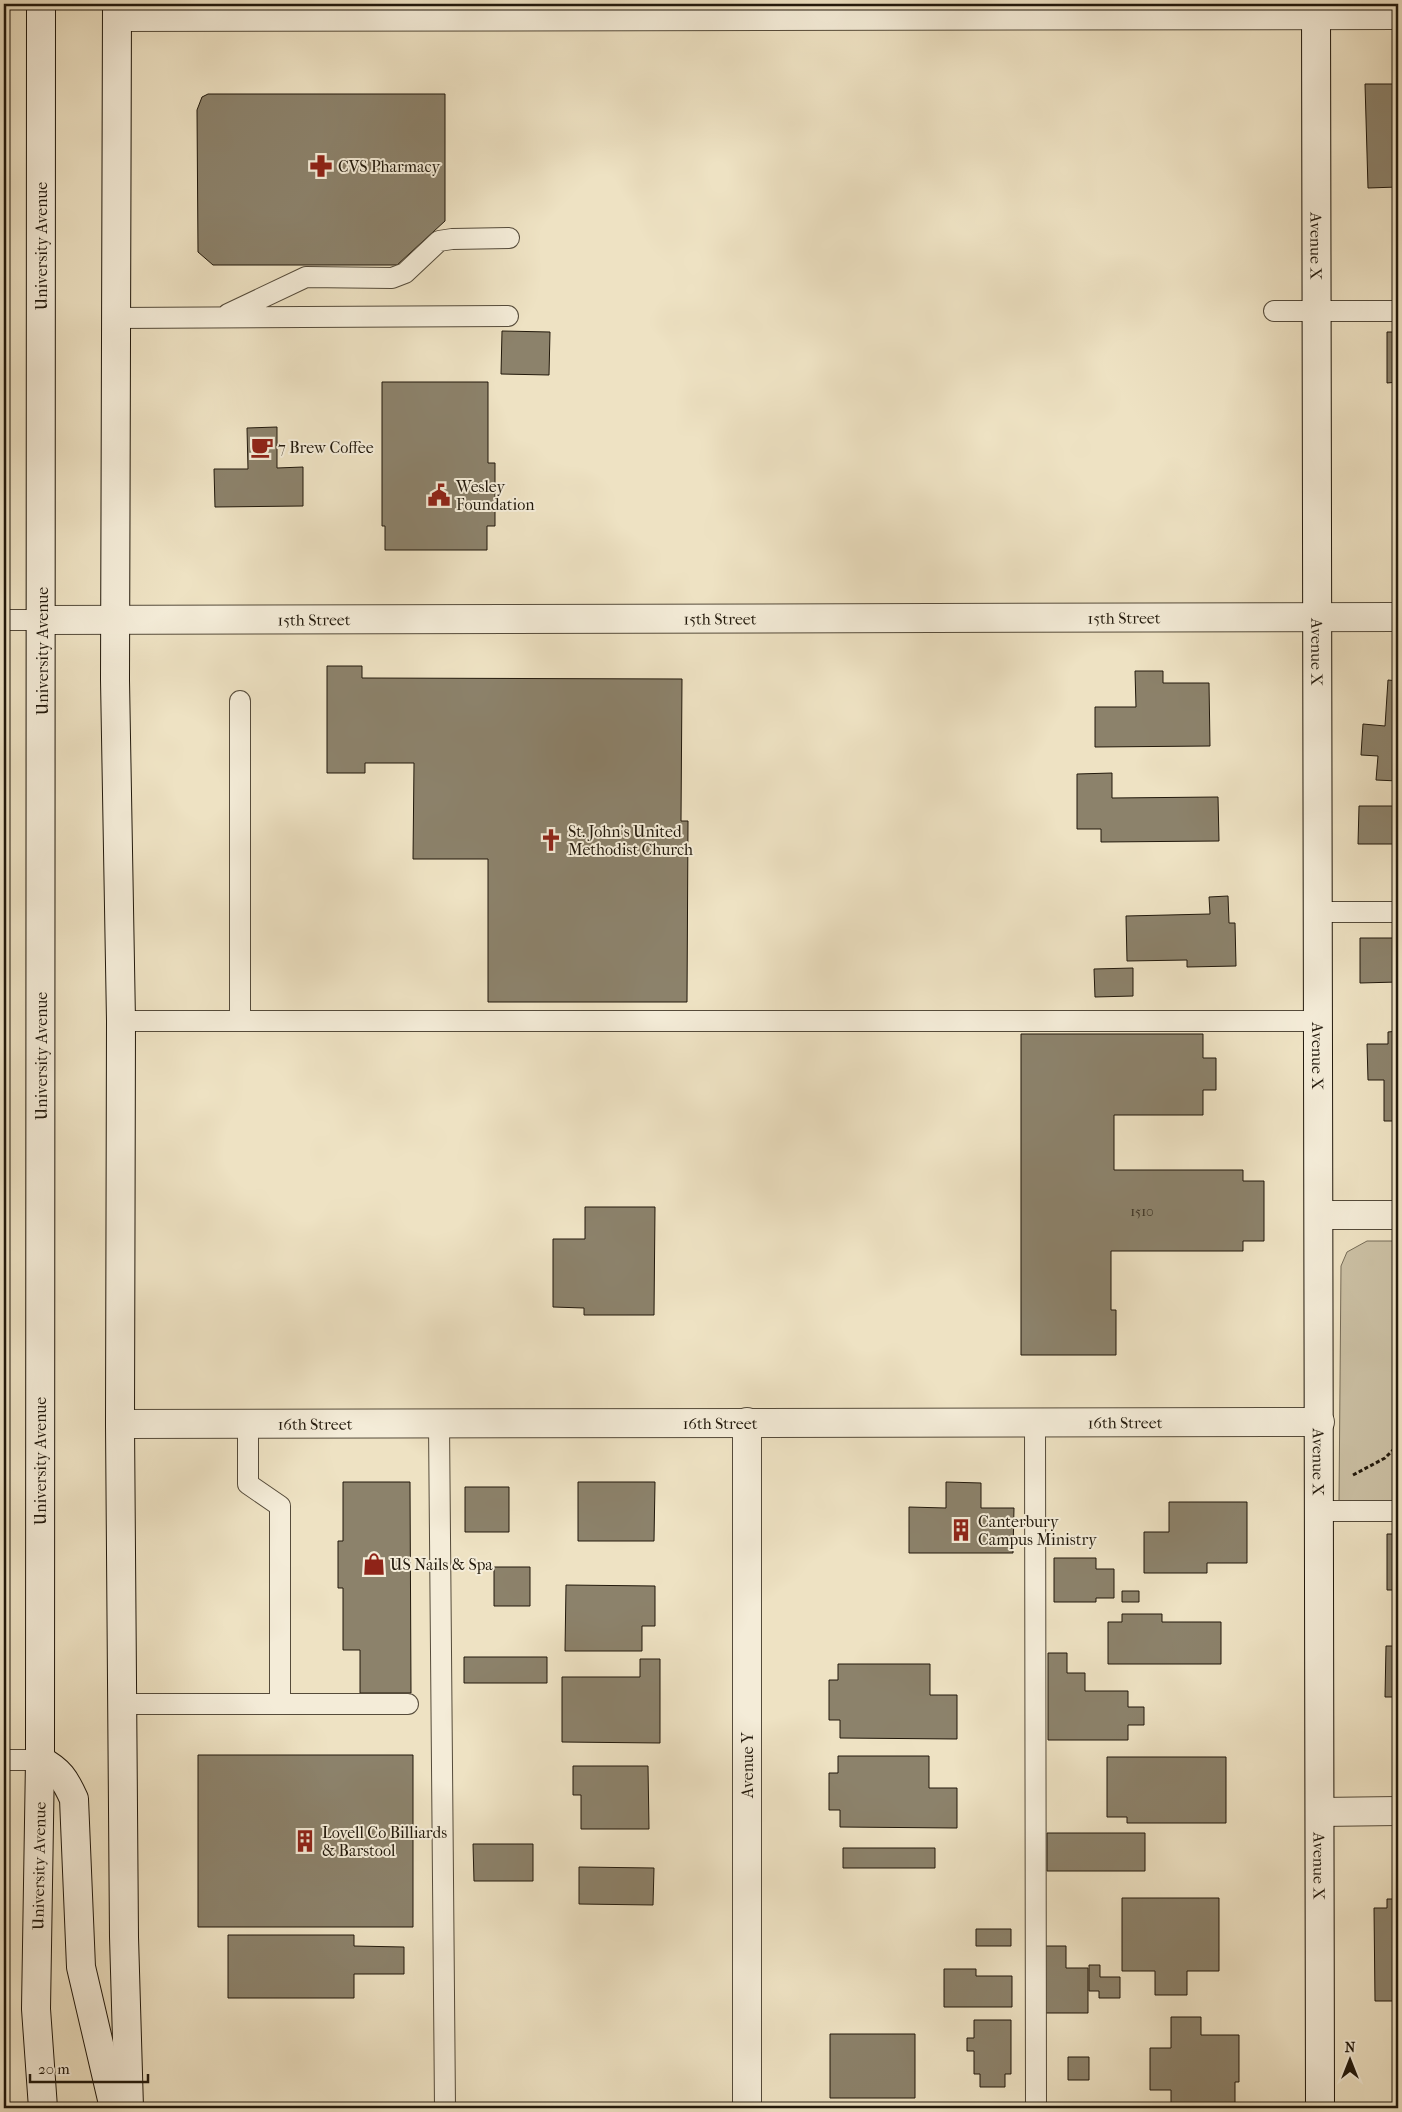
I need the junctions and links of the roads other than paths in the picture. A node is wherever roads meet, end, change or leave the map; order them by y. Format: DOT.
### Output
graph roads {
  1 [pos="41,4"];
  2 [pos="1316,9"];
  3 [pos="117,10"];
  4 [pos="1398,15"];
  5 [pos="509,238"];
  6 [pos="1274,311"];
  7 [pos="1317,311"];
  8 [pos="1398,311"];
  9 [pos="508,316"];
  10 [pos="116,318"];
  11 [pos="222,318"];
  12 [pos="1318,617"];
  13 [pos="1398,617"];
  14 [pos="4,620"];
  15 [pos="42,620"];
  16 [pos="115,620"];
  17 [pos="240,701"];
  18 [pos="1319,912"];
  19 [pos="1398,912"];
  20 [pos="121,1021"];
  21 [pos="240,1021"];
  22 [pos="1319,1021"];
  23 [pos="1320,1215"];
  24 [pos="1398,1215"];
  25 [pos="746,1422"];
  26 [pos="1035,1422"];
  27 [pos="1320,1422"];
  28 [pos="248,1423"];
  29 [pos="439,1423"];
  30 [pos="120,1424"];
  31 [pos="1320,1501"];
  32 [pos="1398,1512"];
  33 [pos="122,1704"];
  34 [pos="280,1704"];
  35 [pos="408,1704"];
  36 [pos="4,1760"];
  37 [pos="40,1760"];
  38 [pos="1320,1812"];
  39 [pos="1398,1812"];
  40 [pos="43,2108"];
  41 [pos="114,2108"];
  42 [pos="129,2108"];
  43 [pos="445,2108"];
  44 [pos="747,2108"];
  45 [pos="1036,2108"];
  46 [pos="1320,2108"];
  1 -- 15 [label="street, University Avenue"];
  2 -- 3 [label="street"];
  2 -- 4 [label="street"];
  2 -- 7 [label="street, Avenue X"];
  3 -- 10 [label="street"];
  5 -- 11 [label="lane"];
  6 -- 7 [label="lane"];
  7 -- 8 [label="lane"];
  7 -- 12 [label="street, Avenue X"];
  9 -- 11 [label="lane"];
  10 -- 11 [label="lane"];
  10 -- 16 [label="street"];
  12 -- 13 [label="street, 15th Street"];
  12 -- 16 [label="street, 15th Street"];
  12 -- 18 [label="street, Avenue X"];
  14 -- 15 [label="lane"];
  15 -- 16 [label="street, 15th Street"];
  15 -- 37 [label="street, University Avenue"];
  16 -- 20 [label="street"];
  17 -- 21 [label="lane"];
  18 -- 19 [label="lane"];
  18 -- 22 [label="street, Avenue X"];
  20 -- 21 [label="lane"];
  20 -- 30 [label="street"];
  21 -- 22 [label="lane"];
  22 -- 23 [label="street, Avenue X"];
  23 -- 24 [label="street"];
  23 -- 27 [label="street, Avenue X"];
  25 -- 26 [label="street, 16th Street"];
  25 -- 29 [label="street, 16th Street"];
  25 -- 44 [label="street, Avenue Y"];
  26 -- 27 [label="street, 16th Street"];
  26 -- 45 [label="lane"];
  27 -- 31 [label="street, Avenue X"];
  28 -- 29 [label="street, 16th Street"];
  28 -- 30 [label="street, 16th Street"];
  28 -- 34 [label="lane"];
  29 -- 43 [label="lane"];
  30 -- 33 [label="street"];
  31 -- 32 [label="lane"];
  31 -- 38 [label="street, Avenue X"];
  33 -- 34 [label="lane"];
  33 -- 42 [label="street"];
  34 -- 35 [label="lane"];
  36 -- 37 [label="lane"];
  37 -- 40 [label="street, University Avenue"];
  37 -- 41 [label="street"];
  38 -- 39 [label="street"];
  38 -- 46 [label="street, Avenue X"];
}
